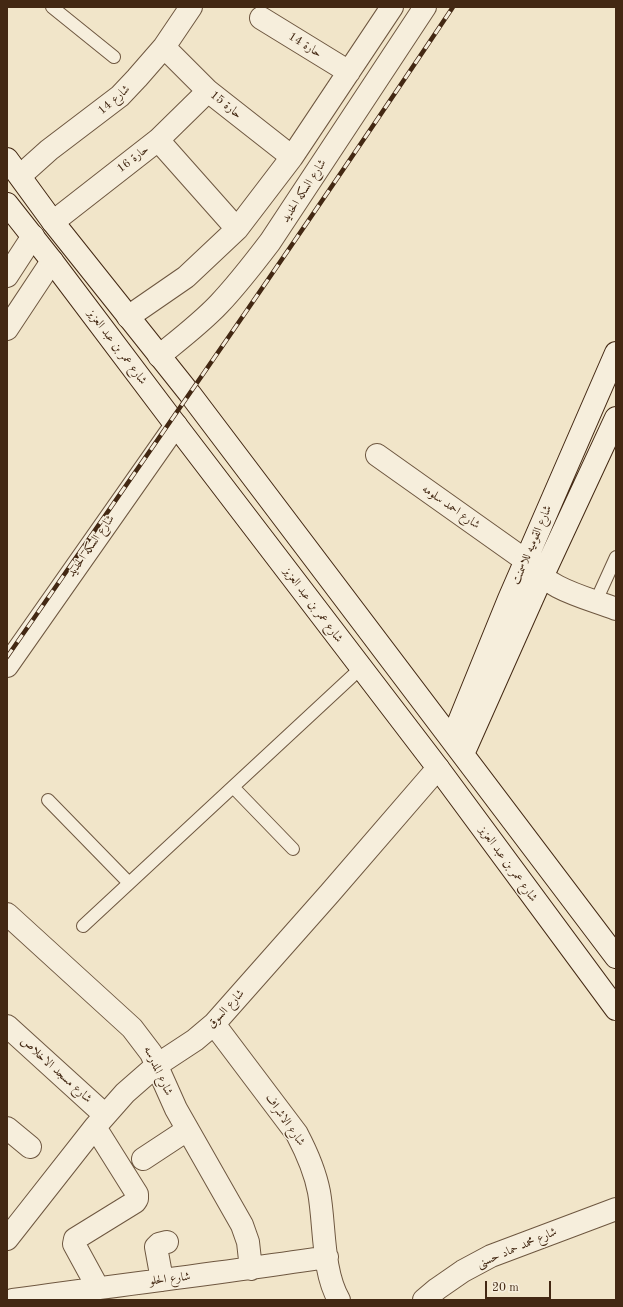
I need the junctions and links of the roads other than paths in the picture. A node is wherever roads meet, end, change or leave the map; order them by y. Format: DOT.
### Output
graph roads {
  1 [pos="52,7"];
  2 [pos="191,7"];
  3 [pos="392,7"];
  4 [pos="425,7"];
  5 [pos="261,18"];
  6 [pos="164,47"];
  7 [pos="114,57"];
  8 [pos="349,72"];
  9 [pos="208,91"];
  10 [pos="158,140"];
  11 [pos="292,158"];
  12 [pos="13,168"];
  13 [pos="7,204"];
  14 [pos="53,222"];
  15 [pos="237,229"];
  16 [pos="32,236"];
  17 [pos="52,261"];
  18 [pos="7,276"];
  19 [pos="128,317"];
  20 [pos="7,329"];
  21 [pos="616,353"];
  22 [pos="159,356"];
  23 [pos="616,418"];
  24 [pos="176,425"];
  25 [pos="222,437"];
  26 [pos="377,455"];
  27 [pos="199,456"];
  28 [pos="616,557"];
  29 [pos="526,560"];
  30 [pos="542,578"];
  31 [pos="596,601"];
  32 [pos="616,609"];
  33 [pos="7,666"];
  34 [pos="361,668"];
  35 [pos="458,747"];
  36 [pos="438,768"];
  37 [pos="233,787"];
  38 [pos="48,800"];
  39 [pos="293,849"];
  40 [pos="129,883"];
  41 [pos="7,914"];
  42 [pos="83,926"];
  43 [pos="616,957"];
  44 [pos="616,1009"];
  45 [pos="214,1024"];
  46 [pos="7,1026"];
  47 [pos="157,1065"];
  48 [pos="100,1121"];
  49 [pos="7,1128"];
  50 [pos="187,1130"];
  51 [pos="30,1147"];
  52 [pos="143,1159"];
  53 [pos="616,1209"];
  54 [pos="7,1239"];
  55 [pos="167,1242"];
  56 [pos="327,1257"];
  57 [pos="251,1269"];
  58 [pos="162,1280"];
  59 [pos="98,1288"];
  60 [pos="13,1300"];
  61 [pos="338,1300"];
  62 [pos="424,1300"];
  1 -- 7 [label="lane"];
  2 -- 6 [label="street, شارع 14"];
  3 -- 8 [label="street"];
  4 -- 22 [label="street, شارع السكه الحديد"];
  5 -- 8 [label="street, حارة 14"];
  6 -- 9 [label="street, حارة 15"];
  6 -- 12 [label="street, شارع 14"];
  8 -- 11 [label="street"];
  9 -- 10 [label="street, حارة 16"];
  9 -- 11 [label="street, حارة 15"];
  10 -- 14 [label="street, حارة 16"];
  10 -- 15 [label="street"];
  11 -- 15 [label="street"];
  12 -- 14 [label="street"];
  13 -- 16 [label="street, شارع عمر بن عبد العزيز"];
  14 -- 19 [label="street"];
  15 -- 19 [label="street"];
  16 -- 17 [label="street, شارع عمر بن عبد العزيز"];
  16 -- 18 [label="street"];
  17 -- 20 [label="street"];
  17 -- 24 [label="street, شارع عمر بن عبد العزيز"];
  19 -- 22 [label="street"];
  21 -- 29 [label="street, شارع القوميه للاسمنت"];
  22 -- 25 [label="street"];
  23 -- 30 [label="street, شارع القوميه للاسمنت"];
  24 -- 27 [label="street, شارع عمر بن عبد العزيز"];
  24 -- 33 [label="street, شارع السكه الحديد"];
  25 -- 27 [label="street"];
  25 -- 35 [label="street"];
  26 -- 29 [label="street, شارع احمد سلومه"];
  27 -- 34 [label="street, شارع عمر بن عبد العزيز"];
  28 -- 31 [label="lane"];
  29 -- 30 [label="street, شارع احمد سلومه"];
  29 -- 35 [label="street, شارع القوميه للاسمنت"];
  30 -- 31 [label="street, شارع احمد سلومه"];
  30 -- 35 [label="street, شارع القوميه للاسمنت"];
  31 -- 32 [label="street, شارع احمد سلومه"];
  34 -- 36 [label="street, شارع عمر بن عبد العزيز"];
  34 -- 37 [label="lane"];
  35 -- 43 [label="street"];
  36 -- 44 [label="street, شارع عمر بن عبد العزيز"];
  36 -- 45 [label="street, شارع السوق"];
  37 -- 39 [label="lane"];
  37 -- 40 [label="lane"];
  38 -- 40 [label="lane"];
  40 -- 42 [label="lane"];
  41 -- 47 [label="street, شارع المدرسه"];
  45 -- 47 [label="street, شارع السوق"];
  45 -- 56 [label="street, شارع الاشراف"];
  46 -- 48 [label="street, شارع مسجد الاخلاص"];
  47 -- 48 [label="street, شارع السوق"];
  47 -- 50 [label="street, شارع المدرسه"];
  48 -- 54 [label="street, شارع السوق"];
  48 -- 59 [label="street, شارع مسجد الاخلاص"];
  49 -- 51 [label="street"];
  50 -- 52 [label="street"];
  50 -- 57 [label="street, شارع المدرسه"];
  53 -- 62 [label="street, شارع محمد حماد حسنى"];
  55 -- 58 [label="street"];
  56 -- 57 [label="street, شارع الحلو"];
  56 -- 61 [label="street, شارع الاشراف"];
  57 -- 58 [label="street, شارع الحلو"];
  58 -- 59 [label="street, شارع الحلو"];
  59 -- 60 [label="street, شارع الحلو"];
}
